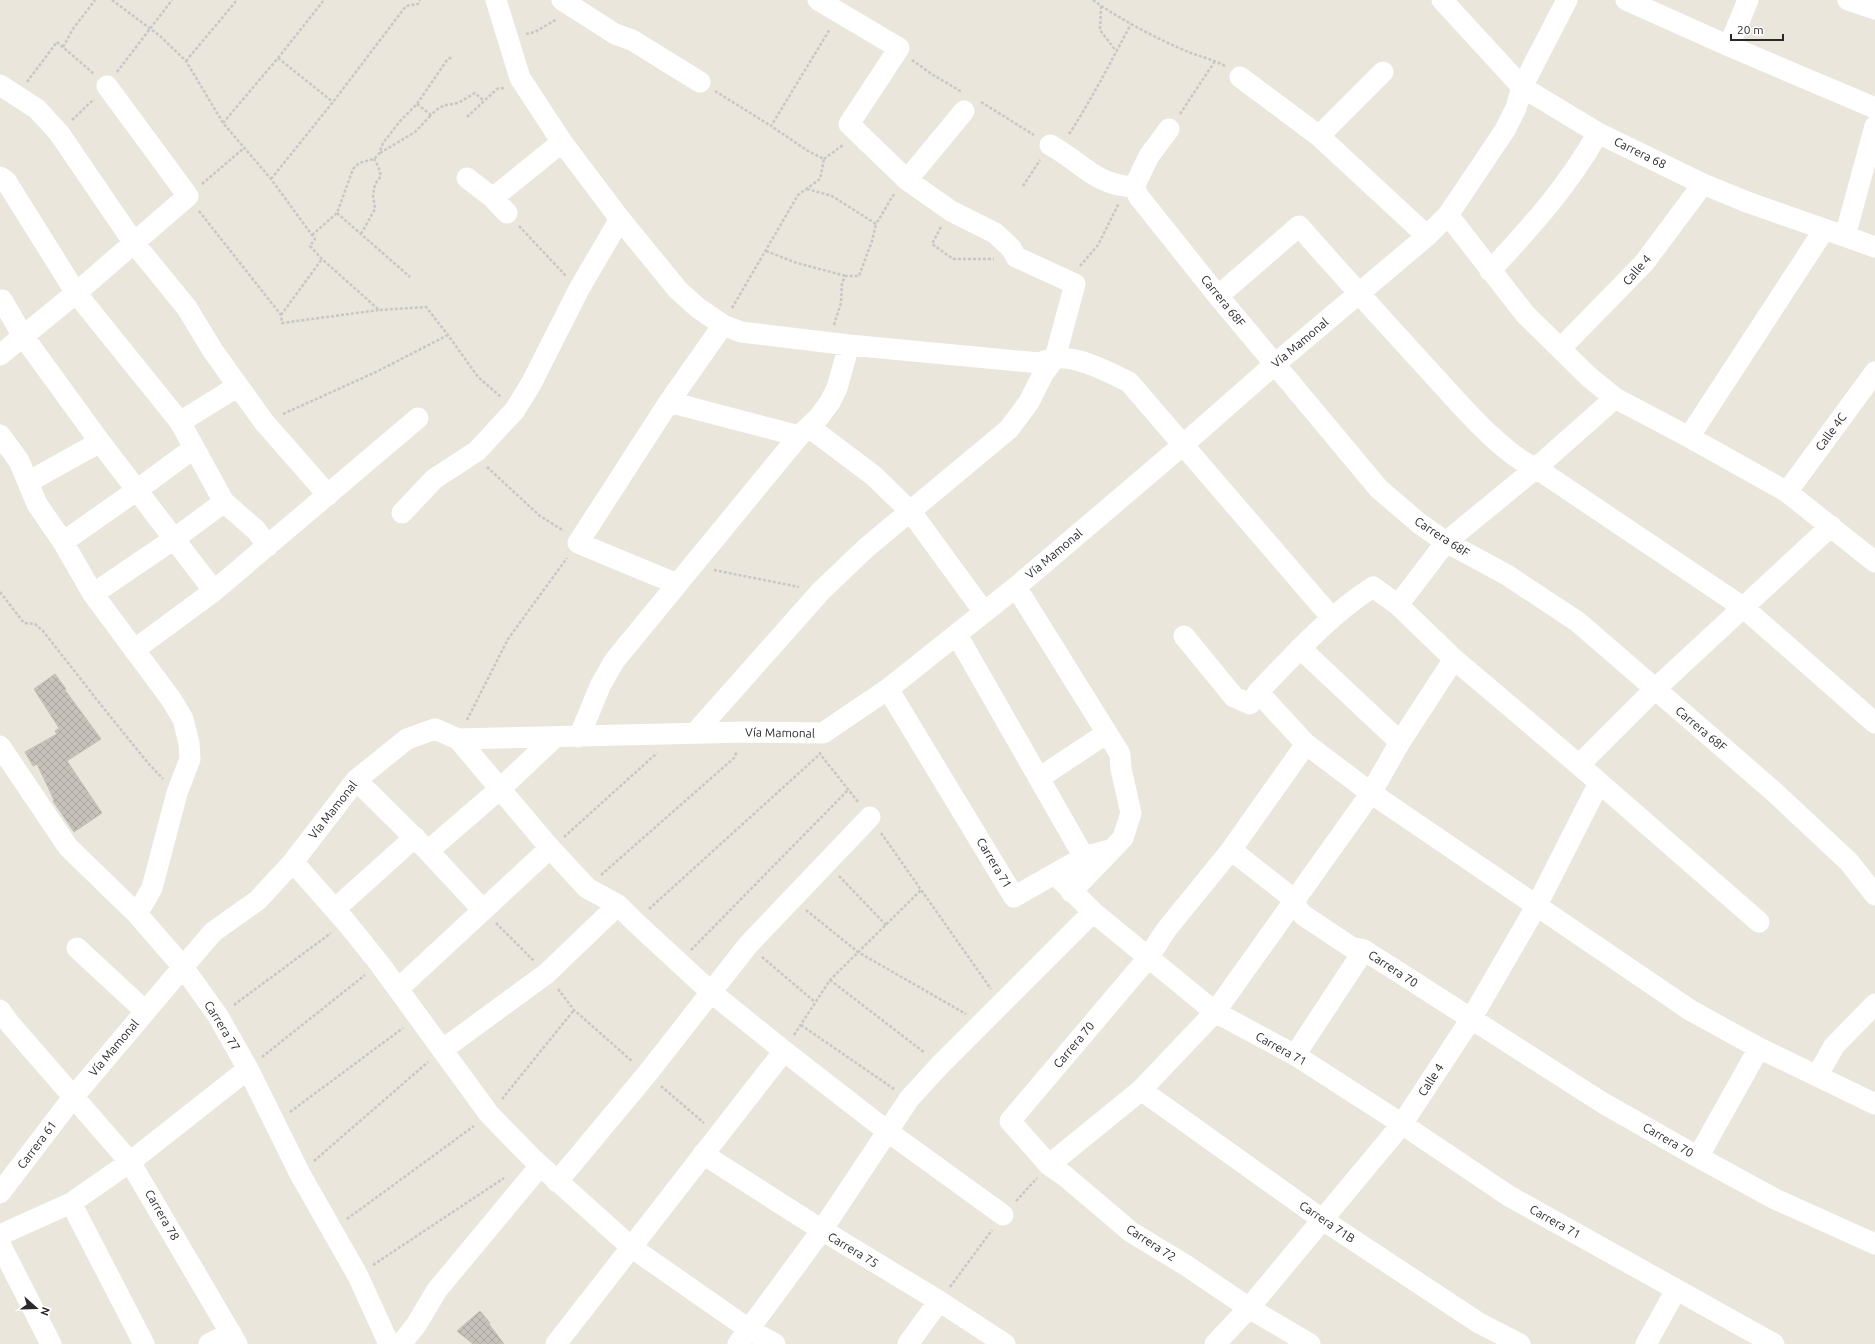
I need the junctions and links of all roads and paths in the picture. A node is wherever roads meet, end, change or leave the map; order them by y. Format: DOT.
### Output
graph roads {
  1 [pos="95,0"];
  2 [pos="112,0"];
  3 [pos="172,0"];
  4 [pos="237,0"];
  5 [pos="324,0"];
  6 [pos="420,0"];
  7 [pos="496,0"];
  8 [pos="818,0"];
  9 [pos="1093,0"];
  10 [pos="1442,0"];
  11 [pos="1567,0"];
  12 [pos="1626,0"];
  13 [pos="1748,0"];
  14 [pos="1848,0"];
  15 [pos="567,4"];
  16 [pos="1101,6"];
  17 [pos="1875,9"];
  18 [pos="840,13"];
  19 [pos="1131,24"];
  20 [pos="150,29"];
  21 [pos="508,39"];
  22 [pos="1729,46"];
  23 [pos="63,47"];
  24 [pos="1116,51"];
  25 [pos="454,56"];
  26 [pos="278,58"];
  27 [pos="186,61"];
  28 [pos="1215,61"];
  29 [pos="1383,72"];
  30 [pos="1240,77"];
  31 [pos="700,82"];
  32 [pos="0,85"];
  33 [pos="106,86"];
  34 [pos="1522,87"];
  35 [pos="526,88"];
  36 [pos="18,95"];
  37 [pos="484,101"];
  38 [pos="333,102"];
  39 [pos="417,104"];
  40 [pos="1875,108"];
  41 [pos="964,111"];
  42 [pos="431,115"];
  43 [pos="467,117"];
  44 [pos="223,123"];
  45 [pos="771,126"];
  46 [pos="1875,126"];
  47 [pos="1170,129"];
  48 [pos="1598,133"];
  49 [pos="859,134"];
  50 [pos="1319,136"];
  51 [pos="562,142"];
  52 [pos="1055,147"];
  53 [pos="244,148"];
  54 [pos="379,154"];
  55 [pos="824,158"];
  56 [pos="374,159"];
  57 [pos="0,177"];
  58 [pos="271,178"];
  59 [pos="467,178"];
  60 [pos="905,178"];
  61 [pos="1703,184"];
  62 [pos="1023,186"];
  63 [pos="1130,187"];
  64 [pos="807,189"];
  65 [pos="188,196"];
  66 [pos="493,198"];
  67 [pos="337,213"];
  68 [pos="507,214"];
  69 [pos="1448,215"];
  70 [pos="620,219"];
  71 [pos="876,224"];
  72 [pos="1824,230"];
  73 [pos="361,234"];
  74 [pos="312,235"];
  75 [pos="1428,236"];
  76 [pos="1845,236"];
  77 [pos="134,244"];
  78 [pos="932,244"];
  79 [pos="1875,247"];
  80 [pos="766,251"];
  81 [pos="1016,257"];
  82 [pos="322,259"];
  83 [pos="1490,271"];
  84 [pos="846,276"];
  85 [pos="410,277"];
  86 [pos="1075,284"];
  87 [pos="579,289"];
  88 [pos="76,293"];
  89 [pos="1359,293"];
  90 [pos="1218,296"];
  91 [pos="2,300"];
  92 [pos="380,310"];
  93 [pos="281,315"];
  94 [pos="723,325"];
  95 [pos="448,335"];
  96 [pos="23,336"];
  97 [pos="827,342"];
  98 [pos="849,345"];
  99 [pos="1561,348"];
  100 [pos="0,355"];
  101 [pos="1054,358"];
  102 [pos="1275,364"];
  103 [pos="1874,377"];
  104 [pos="238,386"];
  105 [pos="1615,398"];
  106 [pos="669,402"];
  107 [pos="515,410"];
  108 [pos="418,418"];
  109 [pos="180,422"];
  110 [pos="264,422"];
  111 [pos="804,432"];
  112 [pos="0,434"];
  113 [pos="1689,436"];
  114 [pos="100,442"];
  115 [pos="1184,444"];
  116 [pos="194,448"];
  117 [pos="473,453"];
  118 [pos="1536,468"];
  119 [pos="28,482"];
  120 [pos="137,490"];
  121 [pos="1787,492"];
  122 [pos="328,494"];
  123 [pos="224,502"];
  124 [pos="911,512"];
  125 [pos="402,513"];
  126 [pos="1831,526"];
  127 [pos="174,539"];
  128 [pos="580,540"];
  129 [pos="62,542"];
  130 [pos="1446,542"];
  131 [pos="268,546"];
  132 [pos="1875,562"];
  133 [pos="692,566"];
  134 [pos="677,584"];
  135 [pos="1016,587"];
  136 [pos="214,591"];
  137 [pos="821,591"];
  138 [pos="0,592"];
  139 [pos="93,594"];
  140 [pos="1398,606"];
  141 [pos="1744,608"];
  142 [pos="984,612"];
  143 [pos="1332,618"];
  144 [pos="957,635"];
  145 [pos="1184,636"];
  146 [pos="1300,648"];
  147 [pos="134,650"];
  148 [pos="1454,659"];
  149 [pos="888,690"];
  150 [pos="1654,690"];
  151 [pos="1258,692"];
  152 [pos="1875,723"];
  153 [pos="746,732"];
  154 [pos="823,733"];
  155 [pos="1107,733"];
  156 [pos="686,734"];
  157 [pos="579,737"];
  158 [pos="554,738"];
  159 [pos="458,739"];
  160 [pos="1400,742"];
  161 [pos="1306,744"];
  162 [pos="0,746"];
  163 [pos="820,754"];
  164 [pos="1579,765"];
  165 [pos="1039,778"];
  166 [pos="356,780"];
  167 [pos="1599,783"];
  168 [pos="501,788"];
  169 [pos="849,789"];
  170 [pos="177,793"];
  171 [pos="1372,793"];
  172 [pos="870,817"];
  173 [pos="421,844"];
  174 [pos="550,848"];
  175 [pos="1112,849"];
  176 [pos="1231,850"];
  177 [pos="1084,857"];
  178 [pos="293,862"];
  179 [pos="826,862"];
  180 [pos="1055,874"];
  181 [pos="587,888"];
  182 [pos="921,890"];
  183 [pos="1071,892"];
  184 [pos="1875,895"];
  185 [pos="792,898"];
  186 [pos="1295,900"];
  187 [pos="618,904"];
  188 [pos="1537,905"];
  189 [pos="483,910"];
  190 [pos="1093,912"];
  191 [pos="137,914"];
  192 [pos="340,916"];
  193 [pos="634,922"];
  194 [pos="1759,922"];
  195 [pos="886,924"];
  196 [pos="748,945"];
  197 [pos="77,948"];
  198 [pos="1364,950"];
  199 [pos="858,952"];
  200 [pos="1148,958"];
  201 [pos="679,962"];
  202 [pos="379,963"];
  203 [pos="183,967"];
  204 [pos="546,974"];
  205 [pos="830,980"];
  206 [pos="398,989"];
  207 [pos="712,993"];
  208 [pos="816,1002"];
  209 [pos="1875,1004"];
  210 [pos="1002,1005"];
  211 [pos="574,1010"];
  212 [pos="145,1011"];
  213 [pos="1215,1012"];
  214 [pos="218,1016"];
  215 [pos="418,1017"];
  216 [pos="1470,1019"];
  217 [pos="3,1022"];
  218 [pos="982,1023"];
  219 [pos="800,1025"];
  220 [pos="1759,1048"];
  221 [pos="442,1050"];
  222 [pos="784,1051"];
  223 [pos="1295,1055"];
  224 [pos="940,1065"];
  225 [pos="248,1068"];
  226 [pos="647,1074"];
  227 [pos="1818,1076"];
  228 [pos="1141,1090"];
  229 [pos="74,1096"];
  230 [pos="909,1099"];
  231 [pos="1875,1104"];
  232 [pos="489,1114"];
  233 [pos="1010,1121"];
  234 [pos="276,1122"];
  235 [pos="1402,1124"];
  236 [pos="888,1131"];
  237 [pos="719,1135"];
  238 [pos="703,1154"];
  239 [pos="1698,1158"];
  240 [pos="130,1162"];
  241 [pos="1049,1165"];
  242 [pos="540,1166"];
  243 [pos="300,1174"];
  244 [pos="507,1176"];
  245 [pos="557,1182"];
  246 [pos="0,1193"];
  247 [pos="71,1203"];
  248 [pos="1003,1215"];
  249 [pos="1323,1220"];
  250 [pos="332,1230"];
  251 [pos="822,1230"];
  252 [pos="0,1235"];
  253 [pos="0,1244"];
  254 [pos="1875,1244"];
  255 [pos="631,1247"];
  256 [pos="358,1276"];
  257 [pos="1676,1290"];
  258 [pos="939,1302"];
  259 [pos="1249,1308"];
  260 [pos="744,1337"];
  261 [pos="234,1339"];
  262 [pos="51,1344"];
  263 [pos="144,1344"];
  264 [pos="209,1344"];
  265 [pos="389,1344"];
  266 [pos="401,1344"];
  267 [pos="557,1344"];
  268 [pos="775,1344"];
  269 [pos="908,1344"];
  270 [pos="1005,1344"];
  271 [pos="1215,1344"];
  272 [pos="1310,1344"];
  273 [pos="1520,1344"];
  274 [pos="1646,1344"];
  275 [pos="1774,1344"];
  1 -- 23 [label="path"];
  2 -- 20 [label="path"];
  3 -- 20 [label="path"];
  4 -- 27 [label="path"];
  5 -- 26 [label="path"];
  6 -- 38 [label="path"];
  7 -- 21 [label="street"];
  8 -- 18 [label="street"];
  9 -- 16 [label="path"];
  10 -- 34 [label="street, Carrera 68"];
  11 -- 34 [label="street, Vía Mamonal"];
  12 -- 22 [label="street"];
  13 -- 22 [label="street"];
  14 -- 17 [label="street"];
  15 -- 21 [label="path"];
  15 -- 31 [label="street"];
  16 -- 19 [label="path"];
  16 -- 24 [label="path"];
  18 -- 45 [label="path"];
  18 -- 49 [label="street"];
  19 -- 24 [label="path"];
  19 -- 28 [label="path"];
  20 -- 27 [label="path"];
  21 -- 35 [label="street"];
  22 -- 40 [label="street"];
  23 -- 33 [label="path"];
  23 -- 36 [label="path"];
  24 -- 52 [label="path"];
  25 -- 39 [label="path"];
  26 -- 38 [label="path"];
  26 -- 44 [label="path"];
  27 -- 44 [label="path"];
  28 -- 30 [label="path"];
  28 -- 47 [label="path"];
  29 -- 50 [label="street"];
  30 -- 50 [label="street"];
  31 -- 45 [label="path"];
  32 -- 36 [label="street"];
  33 -- 65 [label="street"];
  34 -- 48 [label="street, Carrera 68"];
  34 -- 69 [label="street, Vía Mamonal"];
  35 -- 37 [label="path"];
  35 -- 51 [label="street"];
  36 -- 77 [label="street"];
  37 -- 42 [label="path"];
  37 -- 43 [label="path"];
  38 -- 58 [label="path"];
  39 -- 42 [label="path"];
  39 -- 54 [label="path"];
  41 -- 60 [label="street"];
  42 -- 54 [label="path"];
  44 -- 53 [label="path"];
  45 -- 55 [label="path"];
  46 -- 76 [label="street"];
  47 -- 63 [label="street"];
  48 -- 61 [label="street, Carrera 68"];
  48 -- 83 [label="street"];
  49 -- 55 [label="path"];
  49 -- 60 [label="street"];
  50 -- 75 [label="street"];
  51 -- 66 [label="street"];
  51 -- 70 [label="street"];
  52 -- 62 [label="path"];
  52 -- 63 [label="street"];
  53 -- 58 [label="path"];
  53 -- 65 [label="path"];
  54 -- 56 [label="path"];
  55 -- 64 [label="path"];
  56 -- 67 [label="path"];
  56 -- 73 [label="path"];
  57 -- 88 [label="street"];
  58 -- 74 [label="path"];
  59 -- 66 [label="street"];
  60 -- 71 [label="path"];
  60 -- 81 [label="street"];
  61 -- 72 [label="street, Carrera 68"];
  61 -- 99 [label="street, Calle 4"];
  63 -- 86 [label="path"];
  63 -- 90 [label="street, Carrera 68F"];
  64 -- 71 [label="path"];
  64 -- 80 [label="path"];
  65 -- 77 [label="street"];
  65 -- 93 [label="path"];
  66 -- 68 [label="street"];
  67 -- 73 [label="path"];
  67 -- 74 [label="path"];
  68 -- 87 [label="path"];
  69 -- 75 [label="street, Vía Mamonal"];
  69 -- 83 [label="street"];
  70 -- 87 [label="street"];
  70 -- 94 [label="street"];
  71 -- 84 [label="path"];
  72 -- 76 [label="street, Carrera 68"];
  72 -- 113 [label="street"];
  73 -- 85 [label="path"];
  74 -- 82 [label="path"];
  75 -- 89 [label="street, Vía Mamonal"];
  76 -- 79 [label="street, Carrera 68"];
  77 -- 88 [label="street"];
  77 -- 104 [label="street"];
  78 -- 81 [label="path"];
  80 -- 84 [label="path"];
  80 -- 94 [label="path"];
  81 -- 86 [label="street"];
  82 -- 92 [label="path"];
  82 -- 93 [label="path"];
  83 -- 99 [label="street"];
  84 -- 97 [label="path"];
  86 -- 101 [label="street"];
  87 -- 107 [label="street"];
  88 -- 96 [label="street"];
  88 -- 109 [label="street"];
  89 -- 90 [label="street"];
  89 -- 102 [label="street, Vía Mamonal"];
  89 -- 118 [label="street"];
  90 -- 102 [label="street, Carrera 68F"];
  91 -- 96 [label="street"];
  92 -- 93 [label="path"];
  92 -- 95 [label="path"];
  94 -- 97 [label="street"];
  94 -- 106 [label="street"];
  95 -- 107 [label="path"];
  95 -- 110 [label="path"];
  96 -- 100 [label="street"];
  96 -- 114 [label="street"];
  97 -- 98 [label="street"];
  98 -- 101 [label="street"];
  98 -- 111 [label="street"];
  99 -- 105 [label="street"];
  101 -- 115 [label="street"];
  101 -- 124 [label="street"];
  102 -- 115 [label="street, Vía Mamonal"];
  102 -- 130 [label="street, Carrera 68F"];
  103 -- 121 [label="street, Calle 4C"];
  104 -- 109 [label="street"];
  104 -- 110 [label="street"];
  105 -- 113 [label="street"];
  105 -- 118 [label="street"];
  106 -- 111 [label="street"];
  106 -- 128 [label="street"];
  107 -- 117 [label="street"];
  108 -- 122 [label="street"];
  109 -- 116 [label="street"];
  110 -- 122 [label="street"];
  111 -- 124 [label="street"];
  111 -- 133 [label="street"];
  112 -- 119 [label="street"];
  113 -- 121 [label="street"];
  114 -- 119 [label="street"];
  114 -- 120 [label="street"];
  115 -- 135 [label="street, Vía Mamonal"];
  115 -- 143 [label="street"];
  116 -- 120 [label="street"];
  116 -- 123 [label="street"];
  117 -- 125 [label="street"];
  117 -- 128 [label="path"];
  118 -- 130 [label="street"];
  118 -- 141 [label="street"];
  119 -- 129 [label="street"];
  120 -- 127 [label="street"];
  120 -- 129 [label="street"];
  121 -- 126 [label="street"];
  122 -- 131 [label="street"];
  123 -- 127 [label="street"];
  123 -- 131 [label="street"];
  124 -- 137 [label="street"];
  124 -- 142 [label="street"];
  126 -- 132 [label="street"];
  126 -- 141 [label="street"];
  127 -- 136 [label="street"];
  127 -- 139 [label="street"];
  128 -- 134 [label="street"];
  128 -- 159 [label="path"];
  129 -- 139 [label="street"];
  130 -- 140 [label="street"];
  130 -- 150 [label="street, Carrera 68F"];
  131 -- 136 [label="street"];
  133 -- 134 [label="street"];
  133 -- 137 [label="path"];
  134 -- 157 [label="street"];
  135 -- 142 [label="street, Vía Mamonal"];
  135 -- 155 [label="street"];
  136 -- 147 [label="street"];
  137 -- 156 [label="street"];
  138 -- 170 [label="path"];
  139 -- 147 [label="street"];
  140 -- 143 [label="street"];
  140 -- 148 [label="street"];
  141 -- 150 [label="street"];
  141 -- 152 [label="street"];
  142 -- 144 [label="street, Vía Mamonal"];
  143 -- 146 [label="street"];
  144 -- 149 [label="street, Vía Mamonal"];
  144 -- 165 [label="street"];
  145 -- 151 [label="street"];
  146 -- 151 [label="street"];
  146 -- 160 [label="street"];
  147 -- 170 [label="street"];
  148 -- 160 [label="street"];
  148 -- 164 [label="street"];
  149 -- 154 [label="street, Vía Mamonal"];
  149 -- 180 [label="street, Carrera 71"];
  150 -- 164 [label="street"];
  150 -- 184 [label="street, Carrera 68F"];
  151 -- 161 [label="street"];
  153 -- 154 [label="street, Vía Mamonal"];
  153 -- 156 [label="street, Vía Mamonal"];
  153 -- 181 [label="path"];
  154 -- 163 [label="path"];
  155 -- 165 [label="street"];
  155 -- 175 [label="street"];
  156 -- 157 [label="street, Vía Mamonal"];
  156 -- 174 [label="path"];
  157 -- 158 [label="street, Vía Mamonal"];
  158 -- 159 [label="street, Vía Mamonal"];
  158 -- 168 [label="street"];
  159 -- 166 [label="street, Vía Mamonal"];
  159 -- 168 [label="street"];
  160 -- 171 [label="street"];
  161 -- 171 [label="street"];
  161 -- 176 [label="street"];
  162 -- 191 [label="street, Carrera 77"];
  163 -- 169 [label="path"];
  163 -- 193 [label="path"];
  164 -- 167 [label="street"];
  165 -- 177 [label="street"];
  166 -- 173 [label="street"];
  166 -- 178 [label="street, Vía Mamonal"];
  167 -- 188 [label="street, Calle 4"];
  167 -- 194 [label="street"];
  168 -- 173 [label="street"];
  168 -- 174 [label="street"];
  169 -- 172 [label="path"];
  169 -- 201 [label="path"];
  170 -- 191 [label="street"];
  171 -- 186 [label="street"];
  171 -- 188 [label="street"];
  172 -- 179 [label="street"];
  172 -- 182 [label="path"];
  173 -- 189 [label="street"];
  173 -- 192 [label="street"];
  174 -- 181 [label="street"];
  174 -- 189 [label="street"];
  175 -- 177 [label="street"];
  175 -- 183 [label="street"];
  176 -- 186 [label="street, Carrera 70"];
  176 -- 200 [label="street, Carrera 70"];
  177 -- 180 [label="street"];
  178 -- 192 [label="street"];
  178 -- 203 [label="street, Vía Mamonal"];
  179 -- 185 [label="street"];
  179 -- 195 [label="path"];
  180 -- 183 [label="street, Carrera 71"];
  181 -- 187 [label="street"];
  182 -- 195 [label="path"];
  182 -- 210 [label="path"];
  183 -- 190 [label="street, Carrera 71"];
  185 -- 196 [label="street"];
  185 -- 199 [label="path"];
  186 -- 198 [label="street, Carrera 70"];
  186 -- 213 [label="street"];
  187 -- 193 [label="street"];
  187 -- 204 [label="street"];
  188 -- 216 [label="street, Calle 4"];
  188 -- 220 [label="street"];
  189 -- 204 [label="path"];
  189 -- 206 [label="street"];
  190 -- 200 [label="street, Carrera 71"];
  190 -- 210 [label="street"];
  191 -- 203 [label="street, Carrera 77"];
  192 -- 202 [label="street"];
  192 -- 214 [label="path"];
  193 -- 201 [label="street"];
  195 -- 199 [label="path"];
  196 -- 207 [label="street"];
  196 -- 208 [label="path"];
  197 -- 212 [label="street"];
  198 -- 216 [label="street, Carrera 70"];
  198 -- 223 [label="street"];
  199 -- 205 [label="path"];
  199 -- 218 [label="path"];
  200 -- 213 [label="street, Carrera 71"];
  200 -- 233 [label="street, Carrera 70"];
  201 -- 207 [label="street"];
  202 -- 206 [label="street"];
  202 -- 225 [label="path"];
  203 -- 212 [label="street, Vía Mamonal"];
  203 -- 214 [label="street, Carrera 77"];
  204 -- 211 [label="path"];
  204 -- 221 [label="street"];
  205 -- 208 [label="path"];
  205 -- 224 [label="path"];
  206 -- 215 [label="street"];
  207 -- 222 [label="street"];
  207 -- 226 [label="street"];
  208 -- 219 [label="path"];
  209 -- 227 [label="street"];
  210 -- 218 [label="street"];
  211 -- 226 [label="path"];
  211 -- 232 [label="path"];
  212 -- 229 [label="street, Vía Mamonal"];
  213 -- 223 [label="street, Carrera 71"];
  213 -- 228 [label="street"];
  214 -- 225 [label="street, Carrera 77"];
  215 -- 221 [label="street"];
  215 -- 234 [label="path"];
  216 -- 235 [label="street, Calle 4"];
  216 -- 239 [label="street, Carrera 70"];
  217 -- 229 [label="street"];
  218 -- 224 [label="street"];
  219 -- 222 [label="path"];
  219 -- 230 [label="path"];
  220 -- 227 [label="street"];
  220 -- 239 [label="street"];
  221 -- 232 [label="street"];
  221 -- 243 [label="path"];
  222 -- 236 [label="street"];
  222 -- 237 [label="street"];
  223 -- 235 [label="street, Carrera 71"];
  224 -- 230 [label="street"];
  225 -- 234 [label="street, Carrera 77"];
  225 -- 240 [label="street"];
  226 -- 237 [label="path"];
  226 -- 245 [label="street"];
  227 -- 231 [label="street"];
  228 -- 241 [label="street"];
  228 -- 249 [label="street, Carrera 71B"];
  229 -- 240 [label="street, Carrera 78"];
  229 -- 246 [label="street, Carrera 61"];
  230 -- 236 [label="street"];
  232 -- 242 [label="street"];
  232 -- 250 [label="path"];
  233 -- 241 [label="street, Carrera 72"];
  234 -- 243 [label="street, Carrera 77"];
  235 -- 249 [label="street, Calle 4"];
  235 -- 257 [label="street, Carrera 71"];
  236 -- 248 [label="street"];
  236 -- 251 [label="street"];
  237 -- 238 [label="street"];
  238 -- 251 [label="street, Carrera 75"];
  238 -- 255 [label="street"];
  239 -- 254 [label="street, Carrera 70"];
  240 -- 247 [label="street"];
  240 -- 261 [label="street, Carrera 78"];
  241 -- 259 [label="street, Carrera 72"];
  242 -- 245 [label="street"];
  242 -- 266 [label="street"];
  243 -- 250 [label="street, Carrera 77"];
  244 -- 256 [label="path"];
  245 -- 255 [label="street"];
  247 -- 252 [label="street"];
  247 -- 263 [label="street"];
  249 -- 259 [label="street, Calle 4"];
  249 -- 273 [label="street, Carrera 71B"];
  250 -- 256 [label="street, Carrera 77"];
  251 -- 258 [label="street, Carrera 75"];
  251 -- 260 [label="street"];
  253 -- 262 [label="street"];
  255 -- 260 [label="street"];
  255 -- 267 [label="street"];
  256 -- 265 [label="street, Carrera 77"];
  257 -- 274 [label="street"];
  257 -- 275 [label="street, Carrera 71"];
  258 -- 269 [label="street"];
  258 -- 270 [label="street, Carrera 75"];
  259 -- 271 [label="street, Calle 4"];
  259 -- 272 [label="street, Carrera 72"];
  260 -- 268 [label="street"];
  261 -- 264 [label="street"];
}
